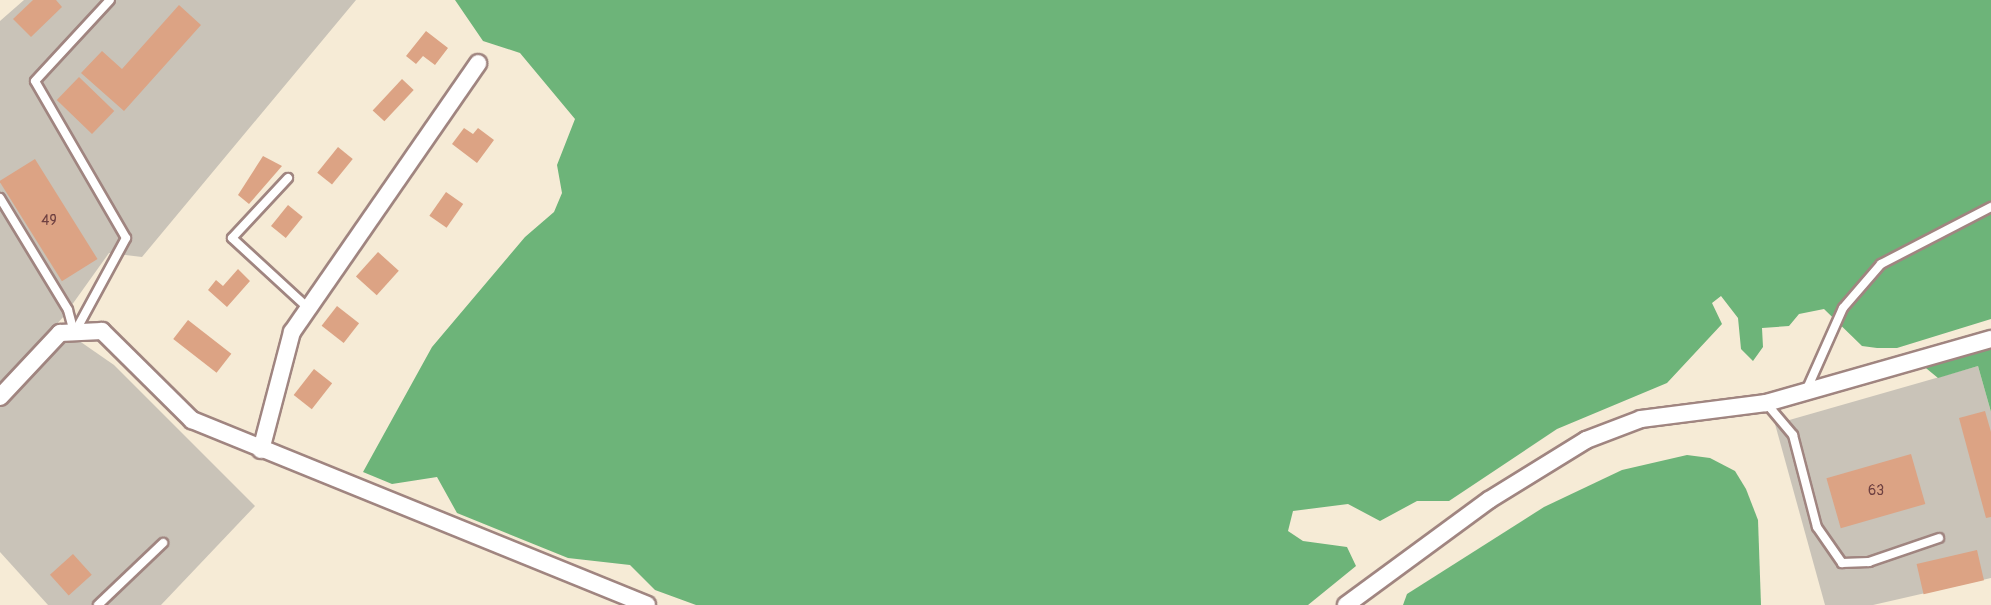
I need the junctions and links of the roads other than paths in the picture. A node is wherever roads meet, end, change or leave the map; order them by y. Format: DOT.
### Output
graph roads {
  1 [pos="110,0"];
  2 [pos="478,63"];
  3 [pos="288,178"];
  4 [pos="0,198"];
  5 [pos="1991,207"];
  6 [pos="308,308"];
  7 [pos="74,332"];
  8 [pos="1991,339"];
  9 [pos="1806,391"];
  10 [pos="0,397"];
  11 [pos="1766,403"];
  12 [pos="261,450"];
  13 [pos="1939,538"];
  14 [pos="163,543"];
  15 [pos="98,605"];
  16 [pos="647,605"];
  17 [pos="1346,605"];
  1 -- 7 [label="lane"];
  2 -- 6 [label="street"];
  3 -- 6 [label="lane"];
  4 -- 7 [label="lane"];
  5 -- 9 [label="lane"];
  6 -- 12 [label="street"];
  7 -- 10 [label="street"];
  7 -- 12 [label="street"];
  8 -- 9 [label="street"];
  9 -- 11 [label="street"];
  11 -- 13 [label="lane"];
  11 -- 17 [label="street"];
  12 -- 16 [label="street"];
  14 -- 15 [label="lane"];
}
